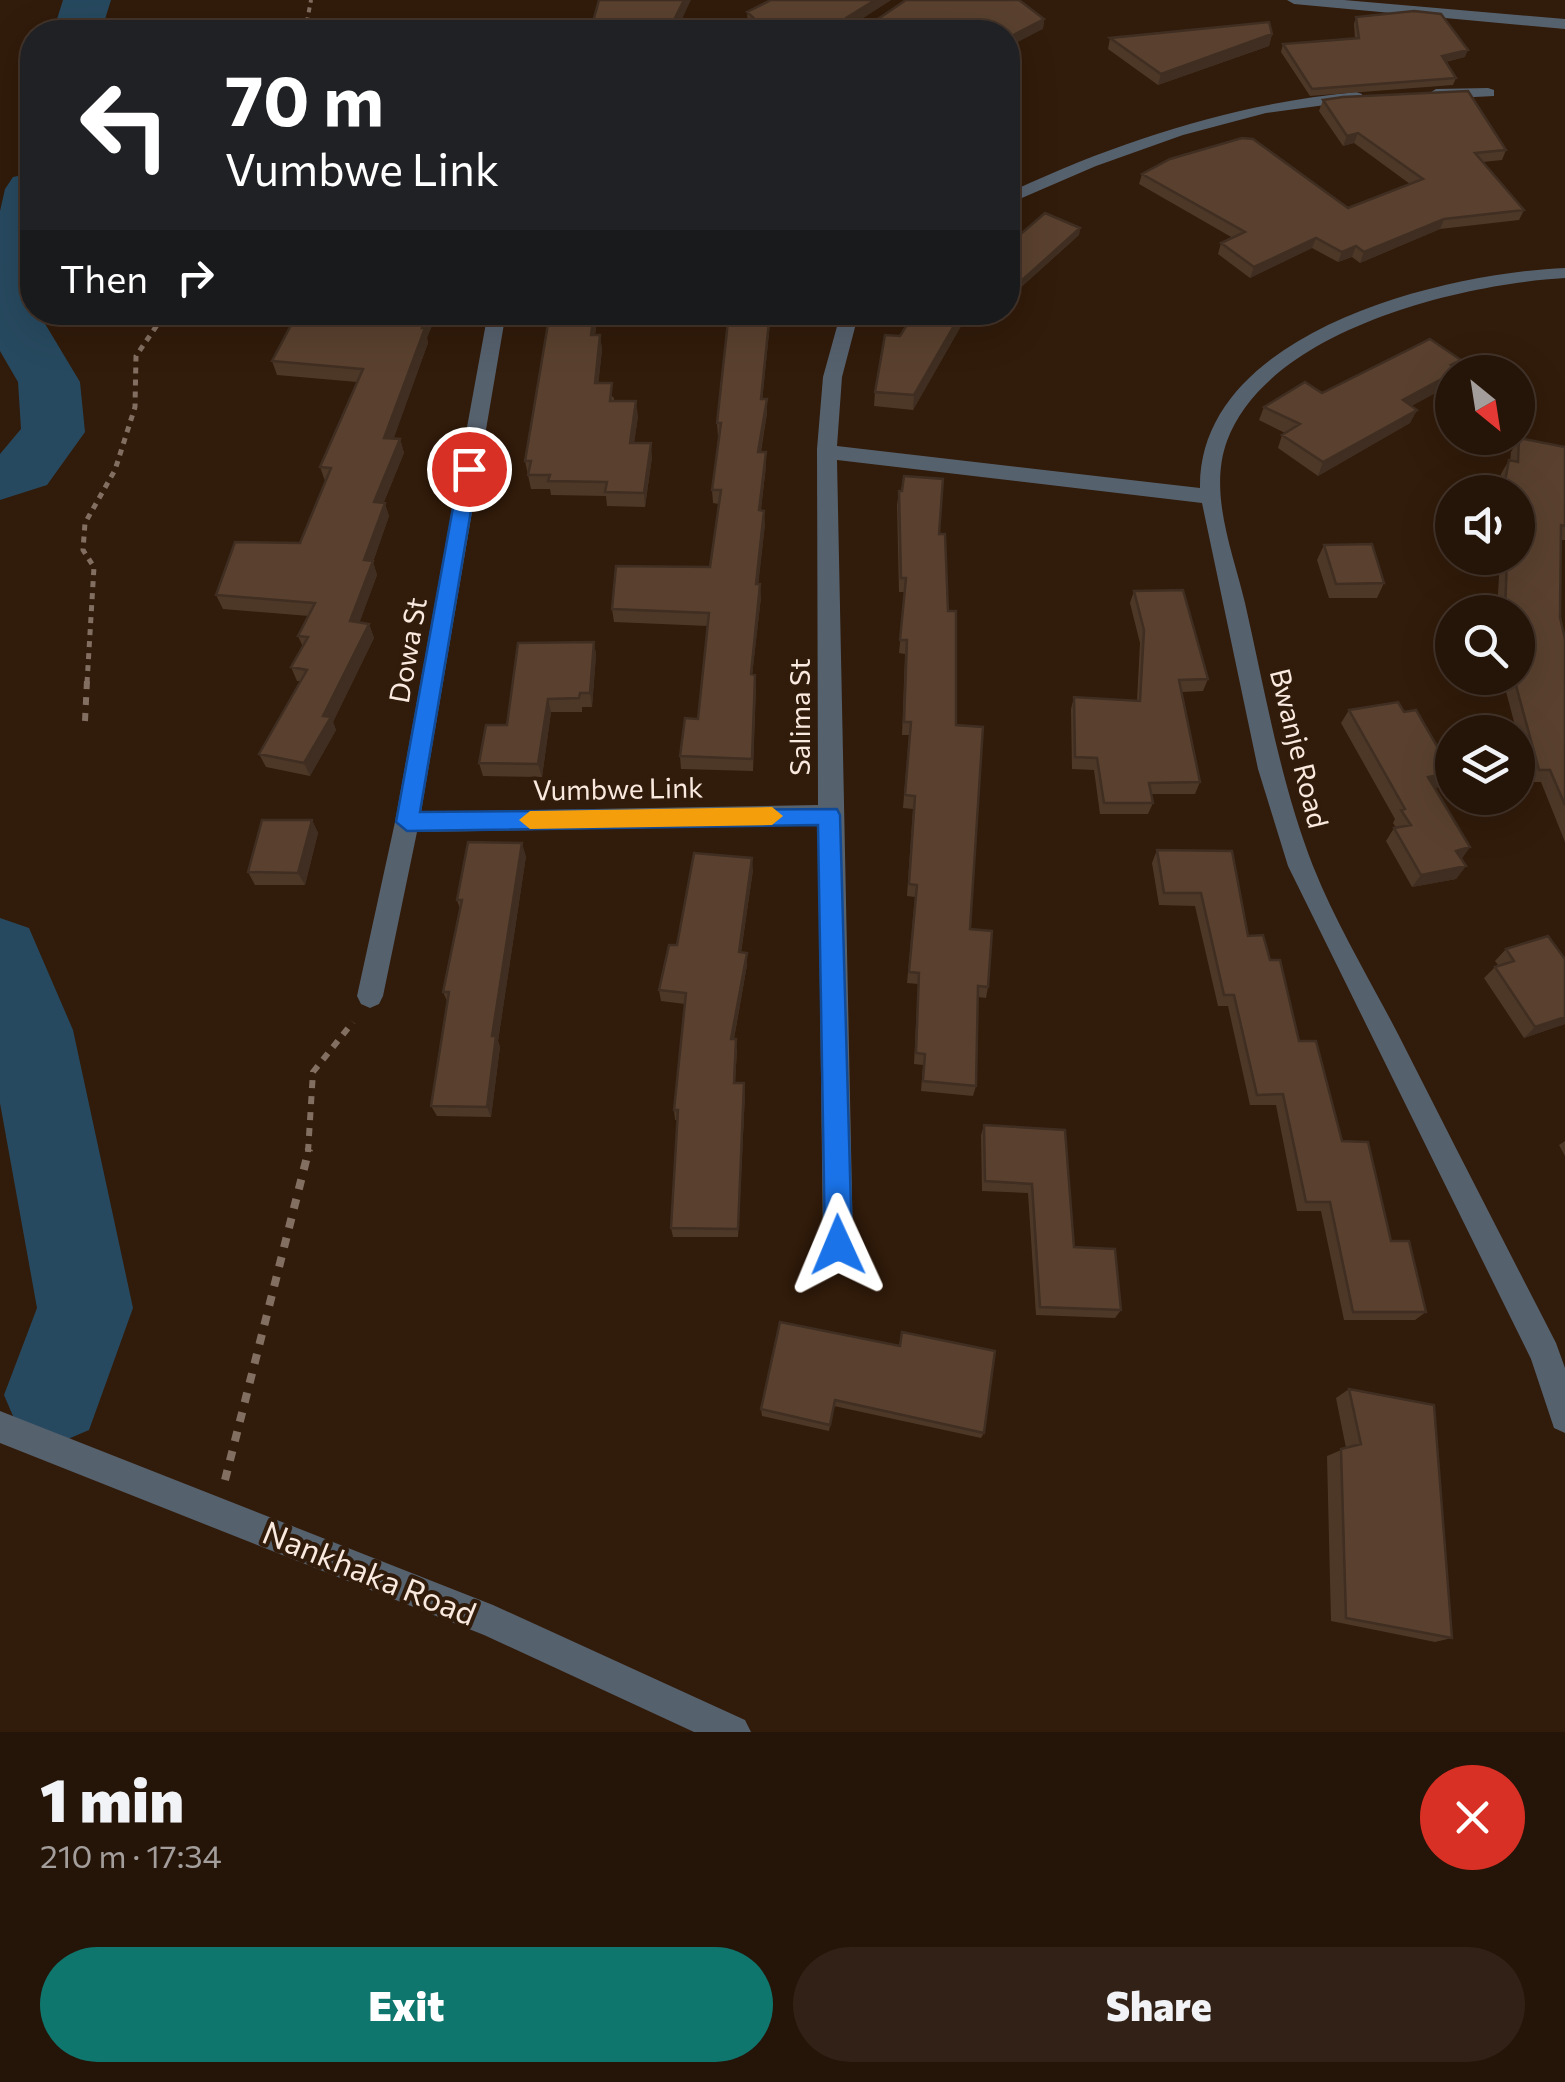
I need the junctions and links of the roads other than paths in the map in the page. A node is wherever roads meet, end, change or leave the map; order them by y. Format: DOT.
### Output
graph roads {
  1 [pos="1294,0"];
  2 [pos="1565,24"];
  3 [pos="1488,93"];
  4 [pos="1418,94"];
  5 [pos="1382,96"];
  6 [pos="1020,194"];
  7 [pos="1565,274"];
  8 [pos="494,325"];
  9 [pos="845,325"];
  10 [pos="830,452"];
  11 [pos="1212,497"];
  12 [pos="829,815"];
  13 [pos="407,822"];
  14 [pos="370,996"];
  15 [pos="838,1245"];
  16 [pos="1555,1354"];
  17 [pos="1565,1417"];
  18 [pos="0,1427"];
  19 [pos="733,1732"];
  1 -- 2 [label="street"];
  3 -- 4 [label="street"];
  5 -- 6 [label="street"];
  7 -- 11 [label="street, Bwanje Road"];
  8 -- 13 [label="street, Dowa St"];
  9 -- 10 [label="street, Salima St"];
  10 -- 11 [label="street"];
  10 -- 12 [label="street, Salima St"];
  11 -- 16 [label="street, Bwanje Road"];
  12 -- 13 [label="street, Vumbwe Link"];
  12 -- 15 [label="street, Salima St"];
  13 -- 14 [label="street, Dowa St"];
  16 -- 17 [label="street, Bwanje Road"];
  18 -- 19 [label="street, Nankhaka Road"];
}
